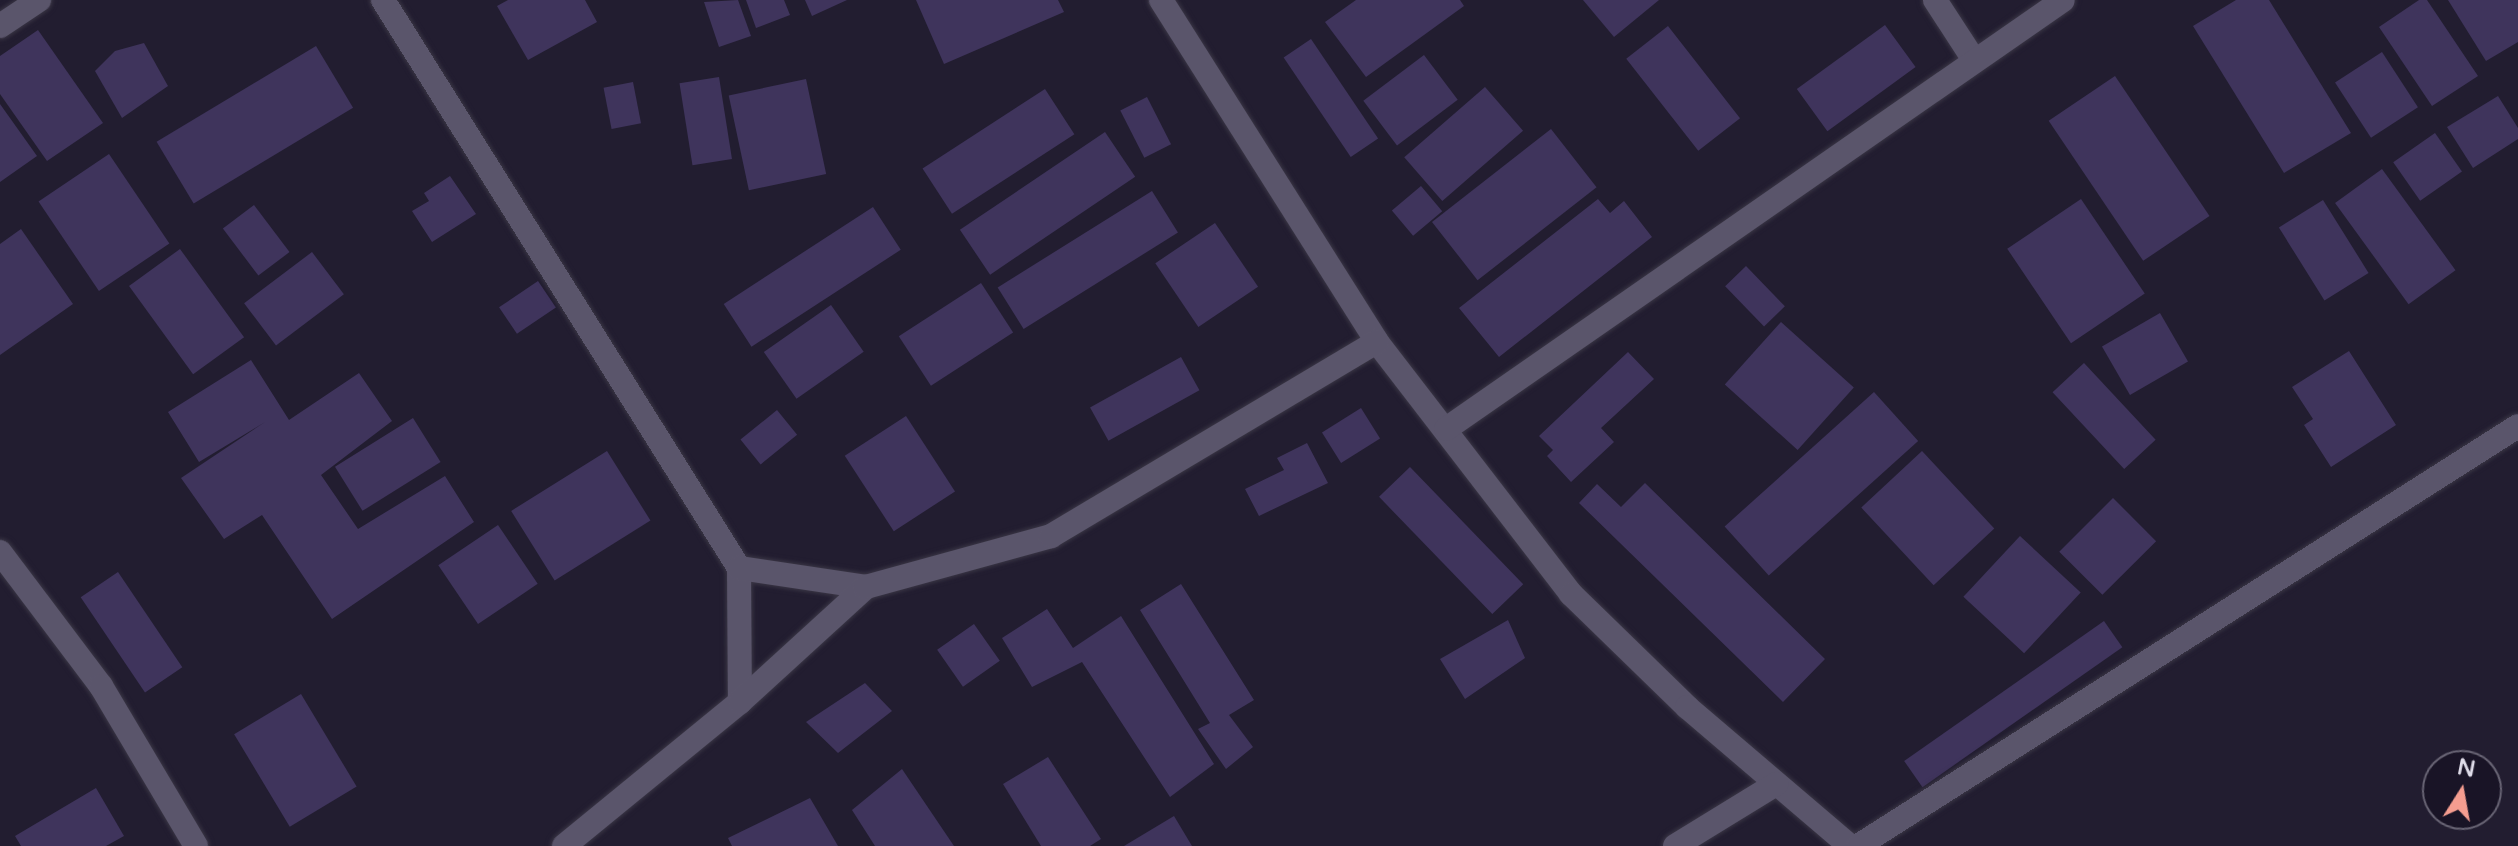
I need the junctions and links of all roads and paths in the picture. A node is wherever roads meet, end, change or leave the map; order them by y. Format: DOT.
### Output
graph roads {
  1 [pos="39,0"];
  2 [pos="383,0"];
  3 [pos="1161,0"];
  4 [pos="1935,0"];
  5 [pos="2063,0"];
  6 [pos="0,26"];
  7 [pos="1974,60"];
  8 [pos="1377,342"];
  9 [pos="2518,426"];
  10 [pos="1446,429"];
  11 [pos="0,552"];
  12 [pos="739,568"];
  13 [pos="866,587"];
  14 [pos="740,702"];
  15 [pos="1776,784"];
  16 [pos="196,846"];
  17 [pos="564,846"];
  18 [pos="1675,846"];
  19 [pos="1850,846"];
  20 [pos="1858,846"];
  1 -- 6 [label="street"];
  2 -- 12 [label="street"];
  3 -- 8 [label="street"];
  4 -- 7 [label="street"];
  5 -- 7 [label="street"];
  7 -- 10 [label="street"];
  8 -- 10 [label="street"];
  8 -- 13 [label="street"];
  9 -- 20 [label="street"];
  10 -- 15 [label="street"];
  11 -- 16 [label="street"];
  12 -- 13 [label="street"];
  12 -- 14 [label="street"];
  13 -- 14 [label="street"];
  14 -- 17 [label="street"];
  15 -- 18 [label="street"];
  15 -- 19 [label="street"];
}
